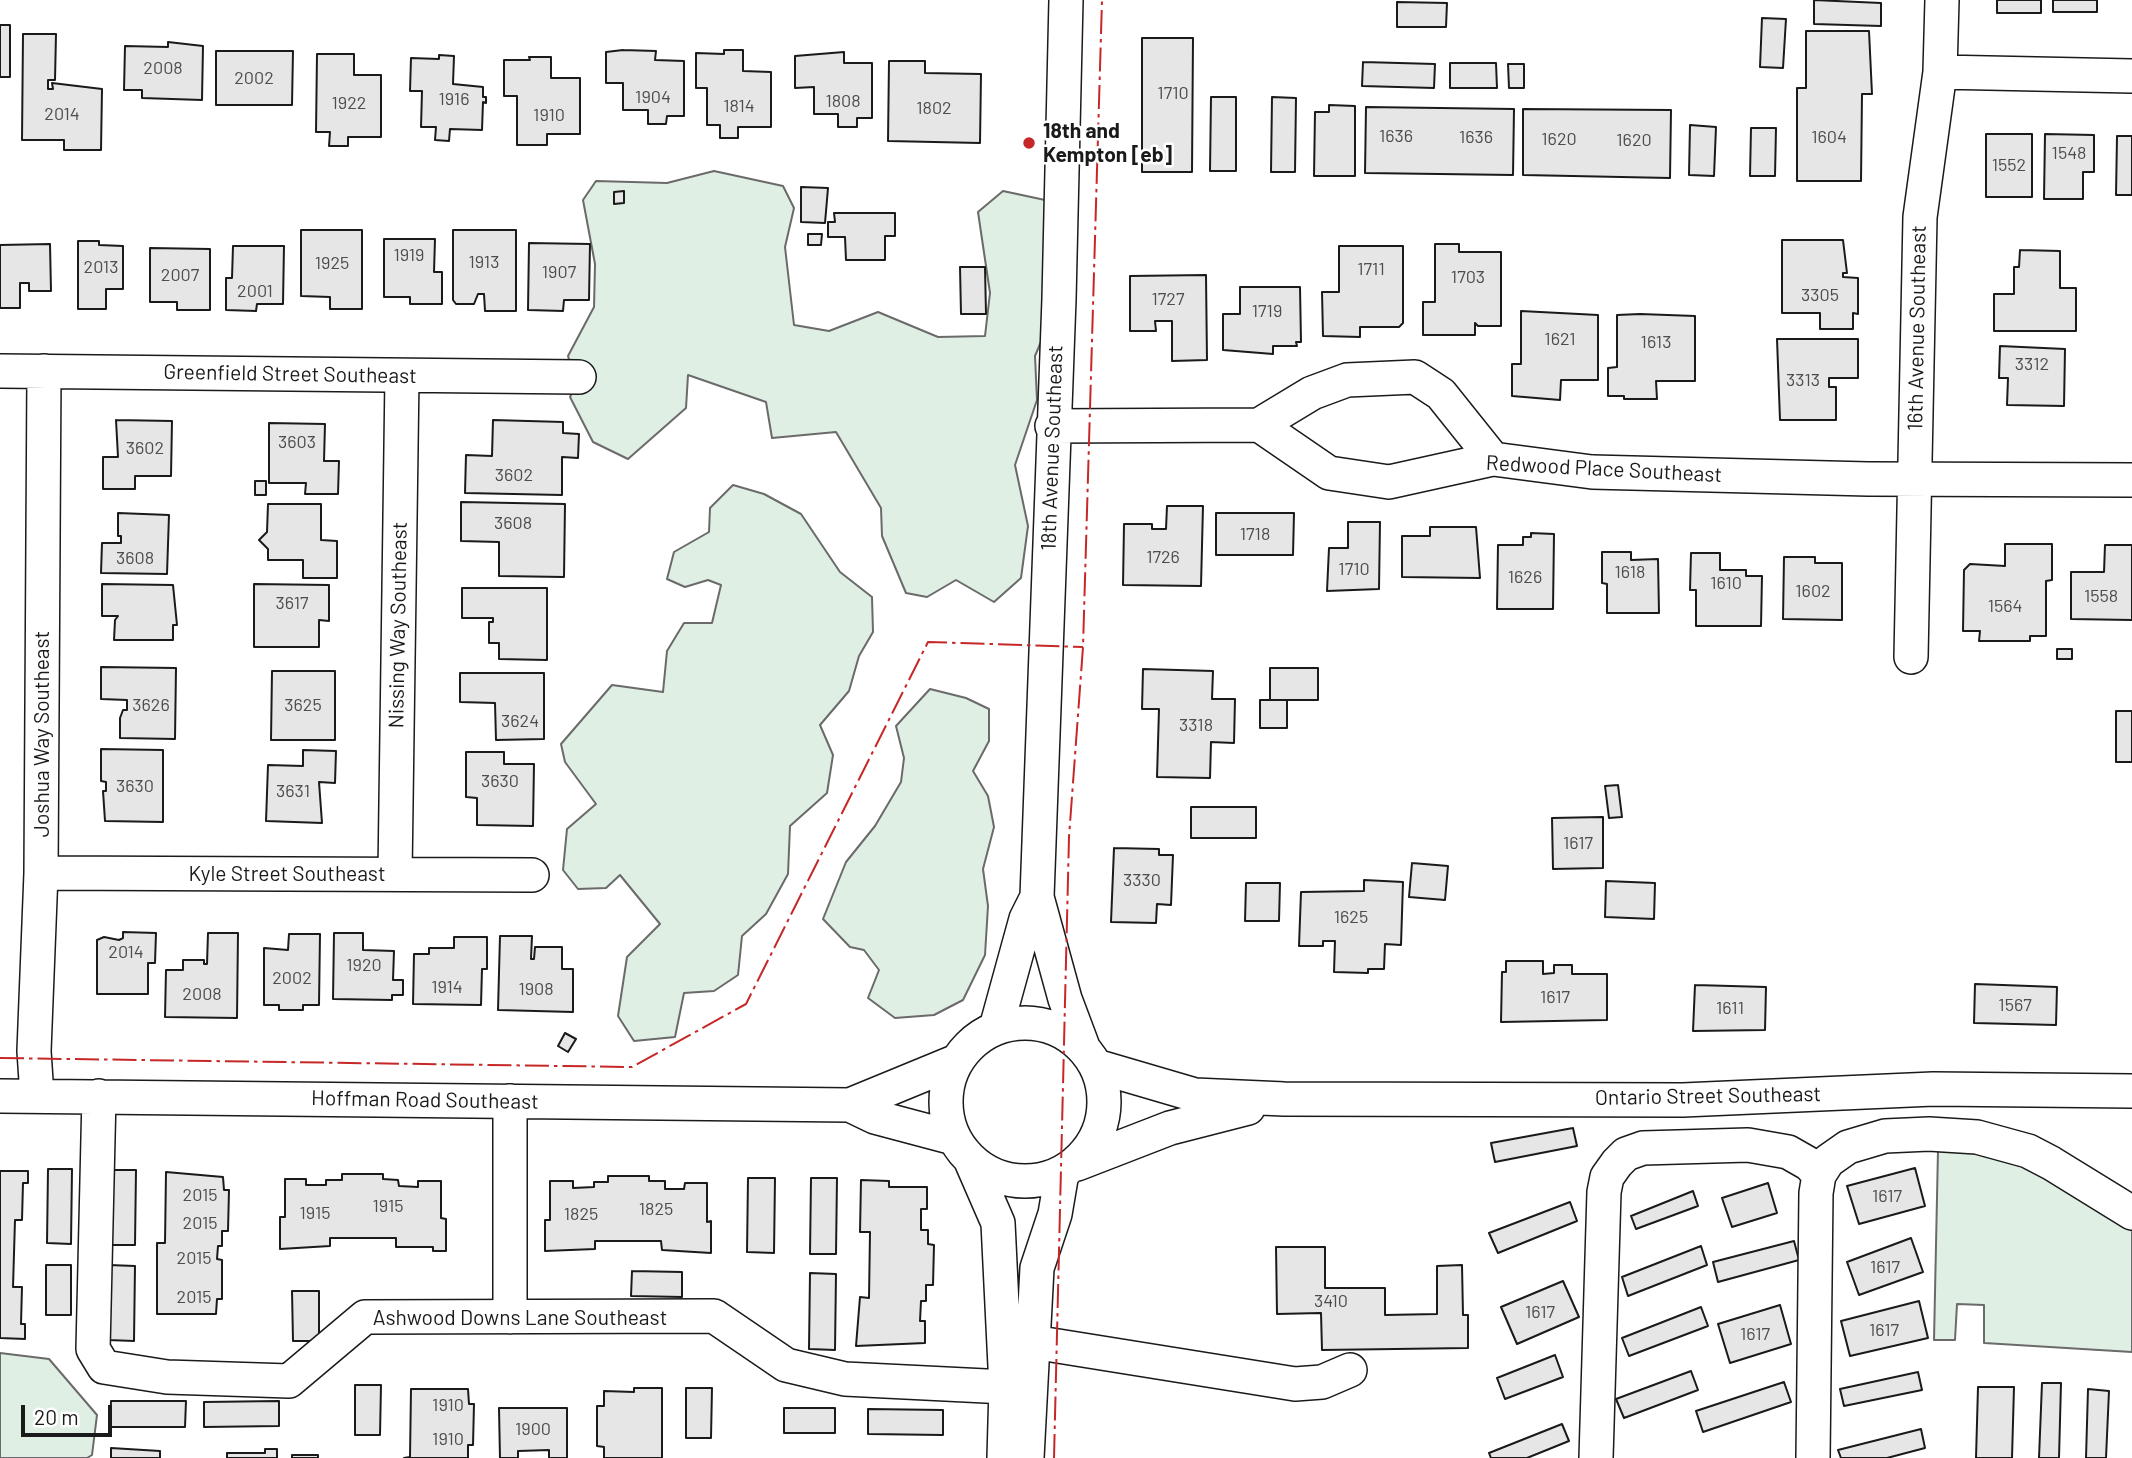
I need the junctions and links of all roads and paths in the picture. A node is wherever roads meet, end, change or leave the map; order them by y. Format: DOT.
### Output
graph roads {
  1 [pos="1066,0"];
  2 [pos="1942,0"];
  3 [pos="1940,72"];
  4 [pos="2132,76"];
  5 [pos="0,371"];
  6 [pos="44,371"];
  7 [pos="402,376"];
  8 [pos="579,377"];
  9 [pos="1259,425"];
  10 [pos="1052,426"];
  11 [pos="1493,459"];
  12 [pos="1914,480"];
  13 [pos="2132,480"];
  14 [pos="1911,657"];
  15 [pos="41,873"];
  16 [pos="394,874"];
  17 [pos="532,875"];
  18 [pos="1037,897"];
  19 [pos="996,1028"];
  20 [pos="1090,1056"];
  21 [pos="957,1061"];
  22 [pos="2132,1091"];
  23 [pos="0,1096"];
  24 [pos="37,1096"];
  25 [pos="99,1096"];
  26 [pos="1284,1099"];
  27 [pos="510,1101"];
  28 [pos="850,1105"];
  29 [pos="962,1150"];
  30 [pos="1069,1169"];
  31 [pos="1819,1175"];
  32 [pos="2132,1213"];
  33 [pos="510,1317"];
  34 [pos="1033,1342"];
  35 [pos="1350,1370"];
  36 [pos="1006,1387"];
  37 [pos="1004,1458"];
  38 [pos="1027,1458"];
  39 [pos="1596,1458"];
  40 [pos="1813,1458"];
  1 -- 10 [label="street, 18th Avenue Southeast"];
  2 -- 3 [label="street, 16th Avenue Southeast"];
  3 -- 4 [label="street"];
  3 -- 12 [label="street, 16th Avenue Southeast"];
  5 -- 6 [label="street, Greenfield Street Southeast"];
  6 -- 7 [label="street, Greenfield Street Southeast"];
  6 -- 15 [label="street, Joshua Way Southeast"];
  7 -- 8 [label="street, Greenfield Street Southeast"];
  7 -- 16 [label="street, Nissing Way Southeast"];
  9 -- 10 [label="street"];
  9 -- 11 [label="street, Redwood Place Southeast"];
  9 -- 11 [label="street"];
  10 -- 18 [label="street, 18th Avenue Southeast"];
  11 -- 12 [label="street, Redwood Place Southeast"];
  12 -- 13 [label="street, Redwood Place Southeast"];
  12 -- 14 [label="street, 16th Avenue Southeast"];
  15 -- 16 [label="street, Kyle Street Southeast"];
  15 -- 24 [label="street, Joshua Way Southeast"];
  16 -- 17 [label="street, Kyle Street Southeast"];
  18 -- 19 [label="street, 18th Avenue Southeast"];
  18 -- 20 [label="street, 18th Avenue Southeast"];
  19 -- 20 [label="street"];
  19 -- 21 [label="street"];
  20 -- 26 [label="street, Ontario Street Southeast"];
  20 -- 30 [label="street"];
  21 -- 28 [label="street, Hoffman Road Southeast"];
  21 -- 29 [label="street"];
  22 -- 26 [label="street, Ontario Street Southeast"];
  23 -- 24 [label="street, Hoffman Road Southeast"];
  24 -- 25 [label="street, Hoffman Road Southeast"];
  25 -- 27 [label="street, Hoffman Road Southeast"];
  25 -- 33 [label="street, Ashwood Downs Lane Southeast"];
  26 -- 30 [label="street, Ontario Street Southeast"];
  27 -- 28 [label="street, Hoffman Road Southeast"];
  27 -- 33 [label="street"];
  28 -- 29 [label="street, Hoffman Road Southeast"];
  29 -- 30 [label="street"];
  29 -- 36 [label="street"];
  30 -- 34 [label="street"];
  31 -- 32 [label="street"];
  31 -- 39 [label="street"];
  31 -- 40 [label="street"];
  33 -- 36 [label="street, Ashwood Downs Lane Southeast"];
  34 -- 35 [label="street"];
  34 -- 38 [label="street"];
  36 -- 37 [label="street"];
}
